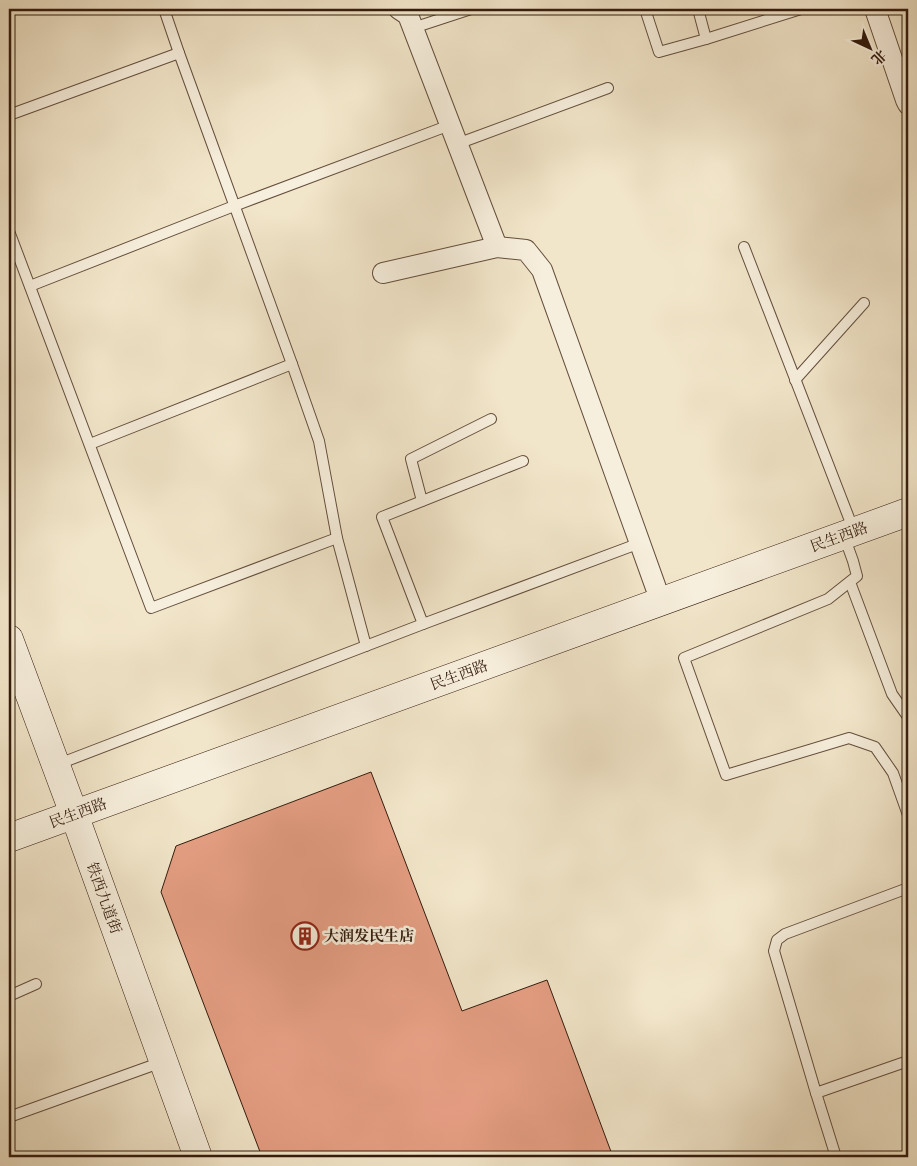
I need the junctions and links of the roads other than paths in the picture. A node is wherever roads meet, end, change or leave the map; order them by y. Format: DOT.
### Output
graph roads {
  1 [pos="164,9"];
  2 [pos="399,9"];
  3 [pos="471,9"];
  4 [pos="645,9"];
  5 [pos="698,9"];
  6 [pos="801,9"];
  7 [pos="875,9"];
  8 [pos="778,12"];
  9 [pos="413,28"];
  10 [pos="706,39"];
  11 [pos="179,53"];
  12 [pos="608,88"];
  13 [pos="908,104"];
  14 [pos="9,116"];
  15 [pos="450,125"];
  16 [pos="457,144"];
  17 [pos="234,206"];
  18 [pos="9,231"];
  19 [pos="744,247"];
  20 [pos="496,248"];
  21 [pos="383,274"];
  22 [pos="30,286"];
  23 [pos="864,303"];
  24 [pos="292,364"];
  25 [pos="795,380"];
  26 [pos="491,420"];
  27 [pos="90,444"];
  28 [pos="523,461"];
  29 [pos="422,501"];
  30 [pos="908,512"];
  31 [pos="849,534"];
  32 [pos="337,538"];
  33 [pos="640,544"];
  34 [pos="850,582"];
  35 [pos="661,602"];
  36 [pos="423,624"];
  37 [pos="9,639"];
  38 [pos="366,646"];
  39 [pos="908,717"];
  40 [pos="56,766"];
  41 [pos="74,814"];
  42 [pos="908,815"];
  43 [pos="9,838"];
  44 [pos="908,888"];
  45 [pos="36,984"];
  46 [pos="9,996"];
  47 [pos="163,1061"];
  48 [pos="908,1061"];
  49 [pos="816,1093"];
  50 [pos="9,1117"];
  51 [pos="198,1157"];
  52 [pos="836,1157"];
  1 -- 11 [label="lane"];
  2 -- 9 [label="street"];
  3 -- 9 [label="lane"];
  4 -- 10 [label="lane"];
  5 -- 10 [label="lane"];
  6 -- 8 [label="lane"];
  7 -- 13 [label="street"];
  8 -- 10 [label="lane"];
  9 -- 15 [label="street"];
  11 -- 14 [label="lane"];
  11 -- 17 [label="lane"];
  12 -- 16 [label="lane"];
  15 -- 16 [label="street"];
  15 -- 17 [label="lane"];
  16 -- 20 [label="street"];
  17 -- 22 [label="lane"];
  17 -- 24 [label="lane"];
  18 -- 22 [label="lane"];
  19 -- 25 [label="lane"];
  20 -- 21 [label="street"];
  20 -- 33 [label="street"];
  22 -- 27 [label="lane"];
  23 -- 25 [label="lane"];
  24 -- 27 [label="lane"];
  24 -- 32 [label="lane"];
  25 -- 31 [label="lane"];
  26 -- 29 [label="lane"];
  27 -- 32 [label="lane"];
  28 -- 29 [label="lane"];
  29 -- 36 [label="lane"];
  30 -- 31 [label="main road, 民生西路"];
  31 -- 34 [label="lane"];
  31 -- 35 [label="main road, 民生西路"];
  32 -- 38 [label="lane"];
  33 -- 35 [label="street"];
  33 -- 36 [label="lane"];
  34 -- 39 [label="lane"];
  34 -- 42 [label="lane"];
  35 -- 41 [label="main road, 民生西路"];
  36 -- 38 [label="lane"];
  37 -- 40 [label="main road, 铁西九道街"];
  38 -- 40 [label="lane"];
  40 -- 41 [label="main road, 铁西九道街"];
  41 -- 43 [label="main road, 民生西路"];
  41 -- 47 [label="main road, 铁西九道街"];
  44 -- 49 [label="lane"];
  45 -- 46 [label="lane"];
  47 -- 50 [label="lane"];
  47 -- 51 [label="main road, 铁西九道街"];
  48 -- 49 [label="lane"];
  49 -- 52 [label="lane"];
}
